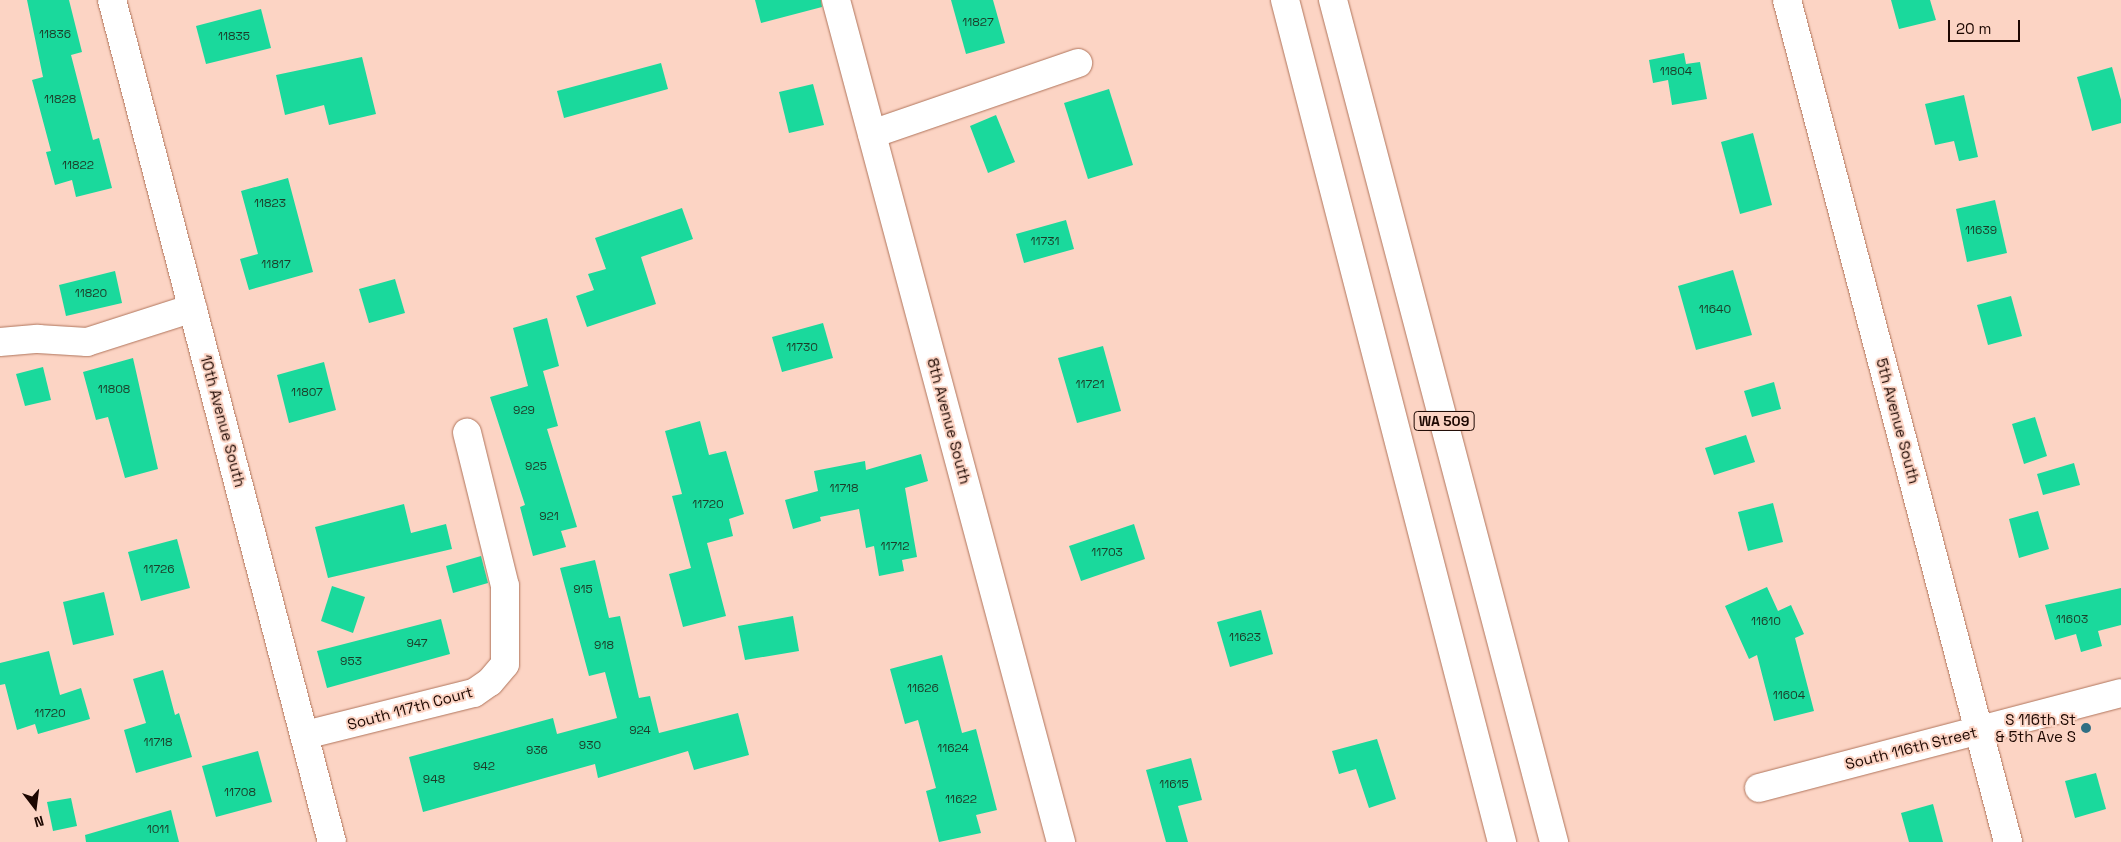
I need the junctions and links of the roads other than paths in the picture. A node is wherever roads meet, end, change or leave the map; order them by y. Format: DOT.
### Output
graph roads {
  1 [pos="112,0"];
  2 [pos="836,0"];
  3 [pos="1285,0"];
  4 [pos="1333,0"];
  5 [pos="1787,0"];
  6 [pos="1078,63"];
  7 [pos="872,134"];
  8 [pos="193,308"];
  9 [pos="0,342"];
  10 [pos="468,433"];
  11 [pos="2121,693"];
  12 [pos="1980,731"];
  13 [pos="305,735"];
  14 [pos="1759,788"];
  15 [pos="332,842"];
  16 [pos="1061,842"];
  17 [pos="1502,842"];
  18 [pos="1554,842"];
  19 [pos="2008,842"];
  1 -- 8 [label="main road, 10th Avenue South"];
  2 -- 7 [label="main road, 8th Avenue South"];
  3 -- 17 [label="main road, WA 509"];
  4 -- 18 [label="main road, WA 509"];
  5 -- 12 [label="main road, 5th Avenue South"];
  6 -- 7 [label="main road"];
  7 -- 16 [label="main road, 8th Avenue South"];
  8 -- 9 [label="main road"];
  8 -- 13 [label="main road, 10th Avenue South"];
  10 -- 13 [label="main road, South 117th Court"];
  11 -- 12 [label="main road, South 116th Street"];
  12 -- 14 [label="main road, South 116th Street"];
  12 -- 19 [label="main road, 5th Avenue South"];
  13 -- 15 [label="main road, 10th Avenue South"];
}
